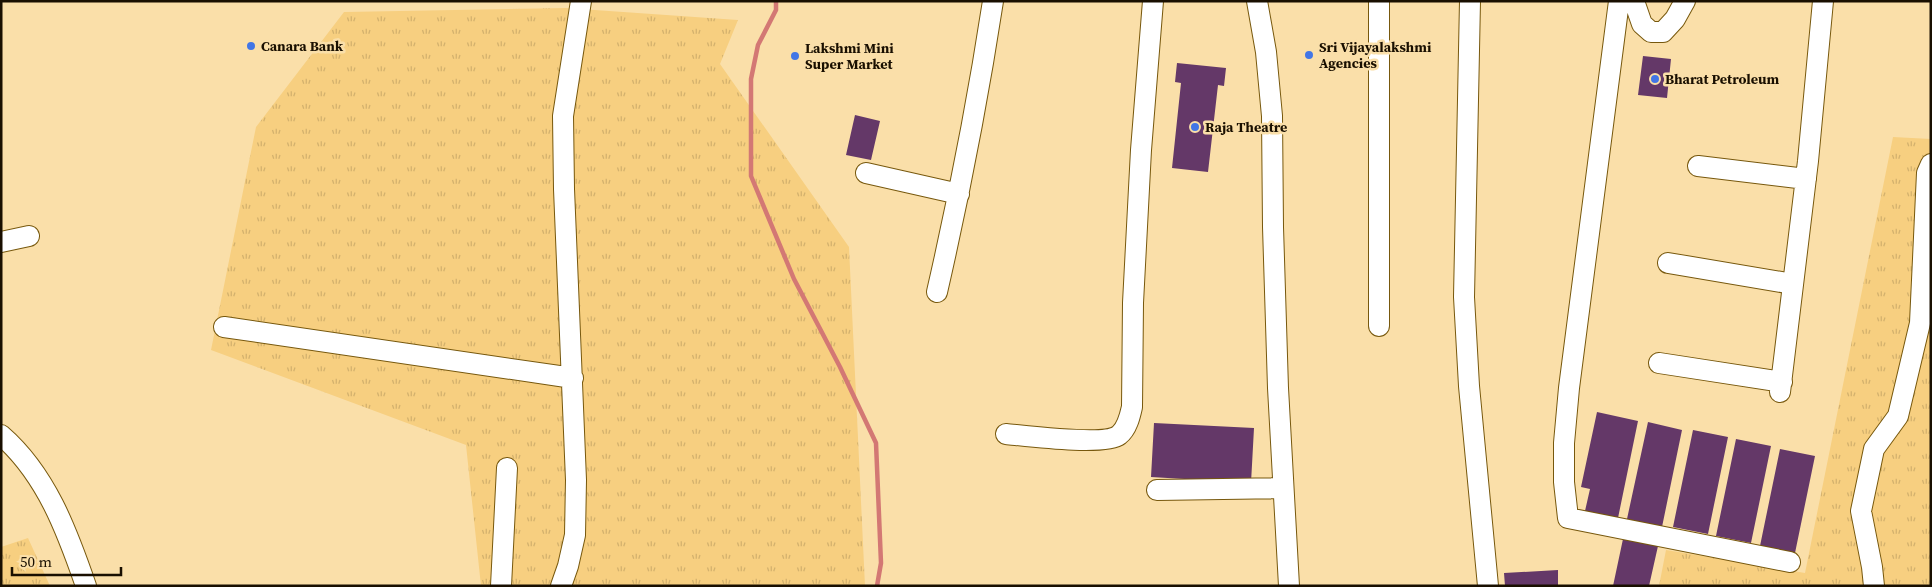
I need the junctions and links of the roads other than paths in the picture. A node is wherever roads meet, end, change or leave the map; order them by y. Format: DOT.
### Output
graph roads {
  1 [pos="581,1"];
  2 [pos="992,1"];
  3 [pos="1153,1"];
  4 [pos="1257,1"];
  5 [pos="1379,1"];
  6 [pos="1470,1"];
  7 [pos="1619,1"];
  8 [pos="1634,1"];
  9 [pos="1686,1"];
  10 [pos="1823,1"];
  11 [pos="1931,164"];
  12 [pos="1698,166"];
  13 [pos="866,173"];
  14 [pos="1806,179"];
  15 [pos="959,194"];
  16 [pos="29,236"];
  17 [pos="1,242"];
  18 [pos="1668,263"];
  19 [pos="1793,284"];
  20 [pos="937,292"];
  21 [pos="1379,326"];
  22 [pos="224,327"];
  23 [pos="1659,363"];
  24 [pos="573,378"];
  25 [pos="1006,434"];
  26 [pos="1,435"];
  27 [pos="507,468"];
  28 [pos="1283,488"];
  29 [pos="1157,490"];
  30 [pos="1790,562"];
  31 [pos="86,586"];
  32 [pos="501,586"];
  33 [pos="561,586"];
  34 [pos="1288,586"];
  35 [pos="1488,586"];
  36 [pos="1874,586"];
  1 -- 24 [label="street"];
  2 -- 15 [label="street"];
  3 -- 25 [label="street"];
  4 -- 28 [label="street"];
  5 -- 21 [label="street"];
  6 -- 35 [label="street"];
  7 -- 30 [label="street"];
  8 -- 9 [label="street"];
  10 -- 14 [label="street"];
  11 -- 36 [label="street"];
  12 -- 14 [label="street"];
  13 -- 15 [label="street"];
  14 -- 19 [label="street"];
  15 -- 20 [label="street"];
  16 -- 17 [label="street"];
  18 -- 19 [label="street"];
  19 -- 23 [label="street"];
  22 -- 24 [label="street"];
  24 -- 33 [label="street"];
  26 -- 31 [label="street"];
  27 -- 32 [label="street"];
  28 -- 29 [label="street"];
  28 -- 34 [label="street"];
}
